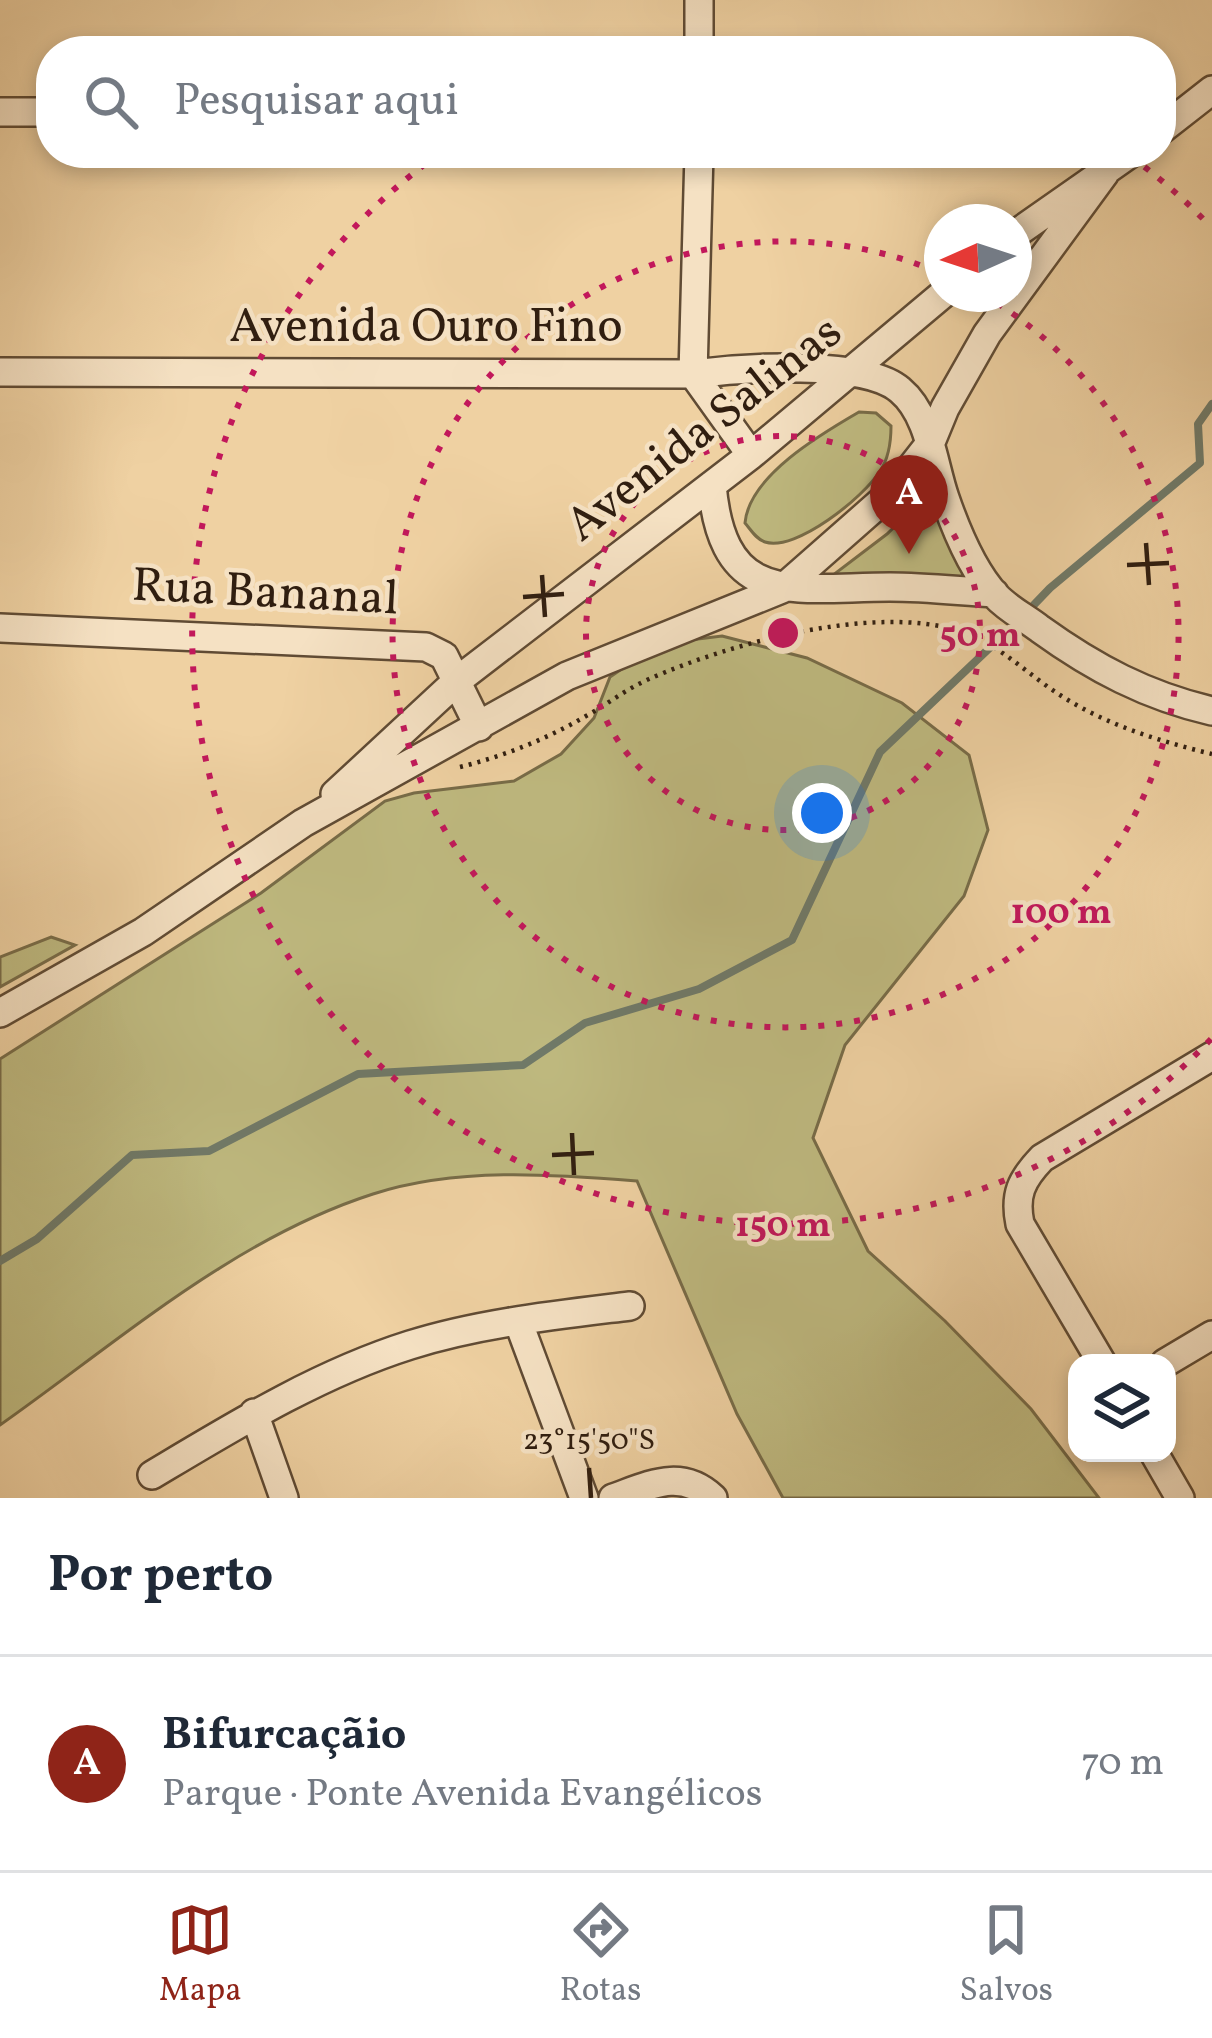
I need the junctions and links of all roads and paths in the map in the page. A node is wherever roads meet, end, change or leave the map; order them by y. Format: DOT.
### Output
graph roads {
  1 [pos="699,0"];
  2 [pos="699,36"];
  3 [pos="1212,90"];
  4 [pos="0,112"];
  5 [pos="36,112"];
  6 [pos="1176,118"];
  7 [pos="698,168"];
  8 [pos="1111,168"];
  9 [pos="1106,172"];
  10 [pos="1032,223"];
  11 [pos="924,311"];
  12 [pos="0,372"];
  13 [pos="693,374"];
  14 [pos="851,375"];
  15 [pos="931,442"];
  16 [pos="751,454"];
  17 [pos="712,485"];
  18 [pos="782,589"];
  19 [pos="999,598"];
  20 [pos="0,628"];
  21 [pos="458,680"];
  22 [pos="1212,711"];
  23 [pos="478,727"];
  24 [pos="1212,754"];
  25 [pos="458,768"];
  26 [pos="304,824"];
  27 [pos="0,1013"];
  28 [pos="1212,1056"];
  29 [pos="630,1306"];
  30 [pos="518,1321"];
  31 [pos="1212,1335"];
  32 [pos="1097,1354"];
  33 [pos="1176,1356"];
  34 [pos="254,1414"];
  35 [pos="1159,1462"];
  36 [pos="152,1475"];
  37 [pos="284,1498"];
  38 [pos="584,1498"];
  39 [pos="613,1498"];
  40 [pos="713,1498"];
  41 [pos="1180,1498"];
  1 -- 2 [label="street"];
  3 -- 6 [label="street"];
  4 -- 5 [label="street"];
  7 -- 13 [label="street"];
  8 -- 9 [label="street, Avenida Salinas"];
  9 -- 10 [label="street, Avenida Salinas"];
  9 -- 15 [label="street, Avenida Salinas"];
  11 -- 14 [label="street, Avenida Salinas"];
  12 -- 13 [label="street, Avenida Ouro Fino"];
  13 -- 14 [label="street, Avenida Ouro Fino"];
  13 -- 16 [label="street"];
  14 -- 15 [label="street, Avenida Ouro Fino"];
  14 -- 16 [label="street, Avenida Salinas"];
  15 -- 18 [label="street, Avenida Salinas"];
  15 -- 19 [label="street, Avenida Ouro Fino"];
  16 -- 17 [label="street, Avenida Salinas"];
  17 -- 18 [label="street"];
  17 -- 21 [label="street, Avenida Salinas"];
  18 -- 19 [label="street"];
  18 -- 23 [label="street, Avenida Salinas"];
  19 -- 22 [label="street"];
  20 -- 21 [label="street, Rua Bananal"];
  21 -- 23 [label="street, Rua Bananal"];
  21 -- 26 [label="street, Avenida Salinas"];
  23 -- 26 [label="street, Avenida Salinas"];
  24 -- 25 [label="path"];
  26 -- 27 [label="street, Avenida Salinas"];
  28 -- 32 [label="street"];
  29 -- 30 [label="street"];
  30 -- 34 [label="street"];
  30 -- 38 [label="street"];
  31 -- 33 [label="street"];
  34 -- 36 [label="street"];
  34 -- 37 [label="street"];
  35 -- 41 [label="street"];
  39 -- 40 [label="street"];
}
